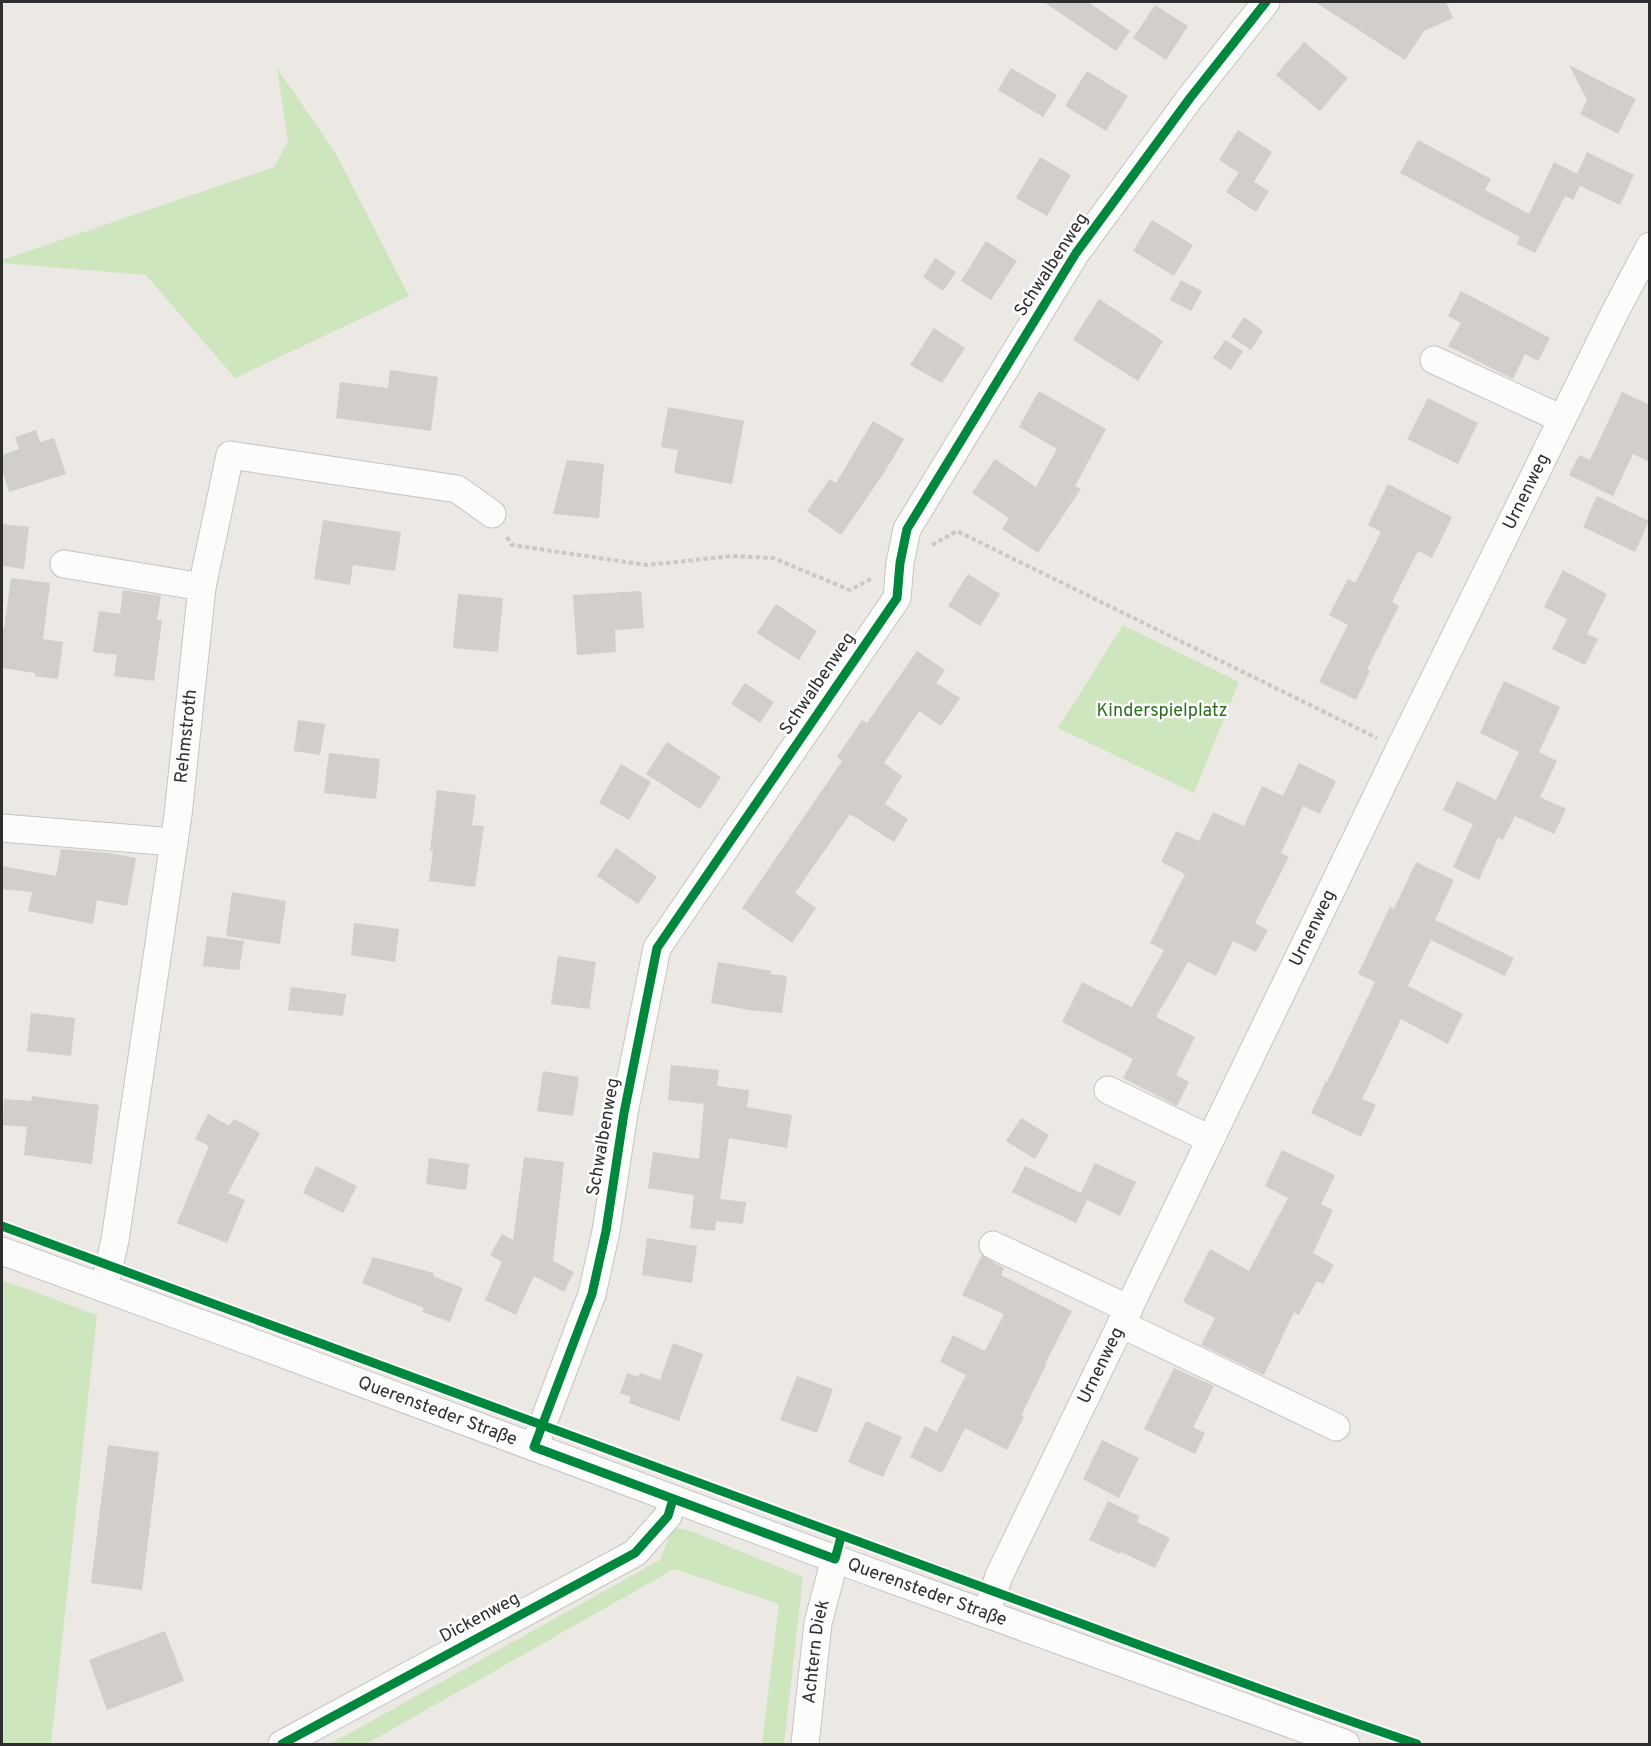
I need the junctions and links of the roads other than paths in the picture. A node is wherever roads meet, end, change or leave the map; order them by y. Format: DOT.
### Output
graph roads {
  1 [pos="1266,2"];
  2 [pos="1650,246"];
  3 [pos="1434,360"];
  4 [pos="1562,419"];
  5 [pos="492,514"];
  6 [pos="64,564"];
  7 [pos="202,587"];
  8 [pos="2,828"];
  9 [pos="174,842"];
  10 [pos="1108,1090"];
  11 [pos="1210,1139"];
  12 [pos="993,1245"];
  13 [pos="2,1251"];
  14 [pos="104,1288"];
  15 [pos="1125,1317"];
  16 [pos="1336,1427"];
  17 [pos="534,1447"];
  18 [pos="673,1499"];
  19 [pos="835,1559"];
  20 [pos="986,1614"];
  21 [pos="282,1744"];
  22 [pos="805,1744"];
  23 [pos="1346,1744"];
  1 -- 17 [label="street, Schwalbenweg"];
  2 -- 4 [label="street, Urnenweg"];
  3 -- 4 [label="street"];
  4 -- 11 [label="street, Urnenweg"];
  5 -- 7 [label="street, Rehmstroth"];
  6 -- 7 [label="street"];
  7 -- 9 [label="street, Rehmstroth"];
  8 -- 9 [label="street"];
  9 -- 14 [label="street, Rehmstroth"];
  10 -- 11 [label="street"];
  11 -- 15 [label="street, Urnenweg"];
  12 -- 15 [label="street"];
  13 -- 14 [label="street, Querensteder Straße"];
  14 -- 17 [label="street, Querensteder Straße"];
  15 -- 16 [label="street"];
  15 -- 20 [label="street, Urnenweg"];
  17 -- 18 [label="street, Querensteder Straße"];
  18 -- 19 [label="street, Querensteder Straße"];
  18 -- 21 [label="street, Dickenweg"];
  19 -- 20 [label="street, Querensteder Straße"];
  19 -- 22 [label="street, Achtern Diek"];
  20 -- 23 [label="street, Querensteder Straße"];
}
